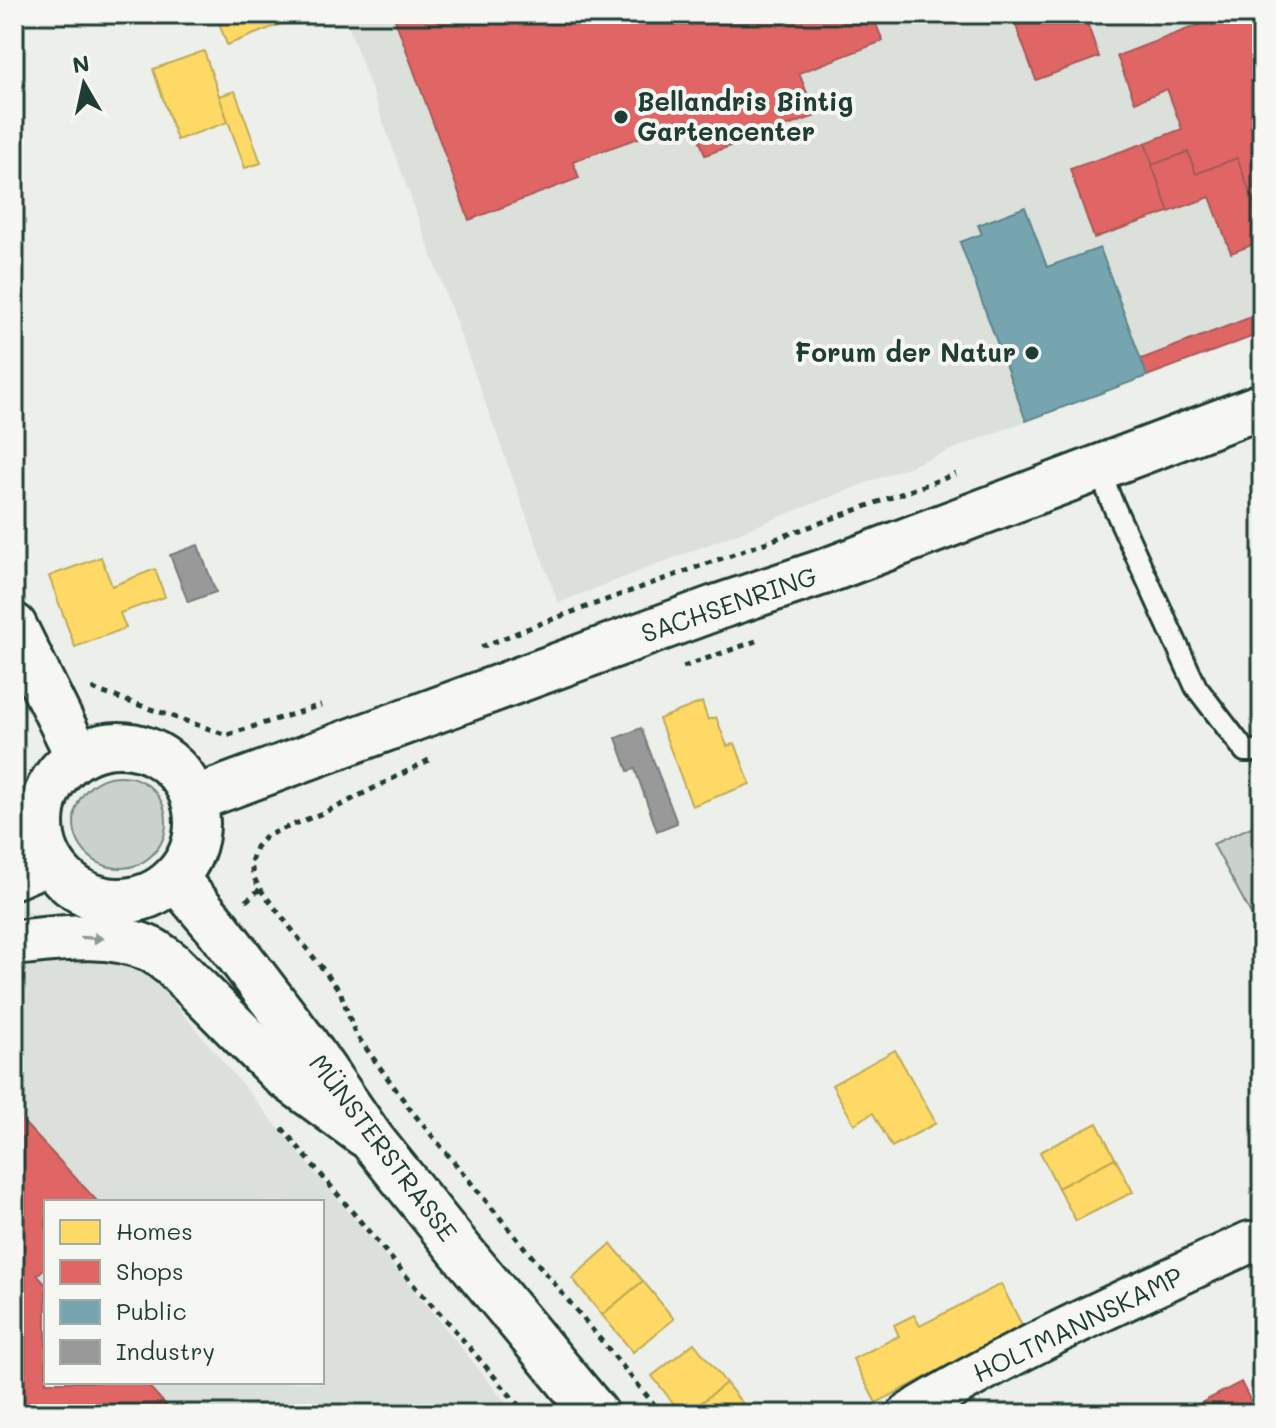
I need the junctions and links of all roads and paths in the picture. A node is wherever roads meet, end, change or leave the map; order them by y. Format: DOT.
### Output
graph roads {
  1 [pos="1262,406"];
  2 [pos="1099,468"];
  3 [pos="964,472"];
  4 [pos="14,626"];
  5 [pos="469,652"];
  6 [pos="323,705"];
  7 [pos="52,707"];
  8 [pos="1262,751"];
  9 [pos="78,756"];
  10 [pos="14,758"];
  11 [pos="14,773"];
  12 [pos="194,799"];
  13 [pos="32,868"];
  14 [pos="175,878"];
  15 [pos="260,889"];
  16 [pos="14,943"];
  17 [pos="278,1122"];
  18 [pos="372,1140"];
  19 [pos="1250,1242"];
  20 [pos="526,1414"];
  21 [pos="596,1414"];
  22 [pos="662,1414"];
  23 [pos="908,1414"];
  1 -- 2 [label="street, SACHSENRING"];
  2 -- 8 [label="lane"];
  2 -- 12 [label="street, SACHSENRING"];
  3 -- 5 [label="path"];
  4 -- 7 [label="street"];
  6 -- 7 [label="path"];
  7 -- 9 [label="street"];
  9 -- 12 [label="street"];
  9 -- 13 [label="street"];
  10 -- 11 [label="path"];
  12 -- 14 [label="street"];
  13 -- 14 [label="street"];
  14 -- 18 [label="street, MÜNSTERSTRASSE"];
  15 -- 22 [label="path"];
  16 -- 18 [label="street, one-way"];
  17 -- 20 [label="path"];
  18 -- 21 [label="street, MÜNSTERSTRASSE"];
  19 -- 23 [label="street, HOLTMANNSKAMP"];
}
